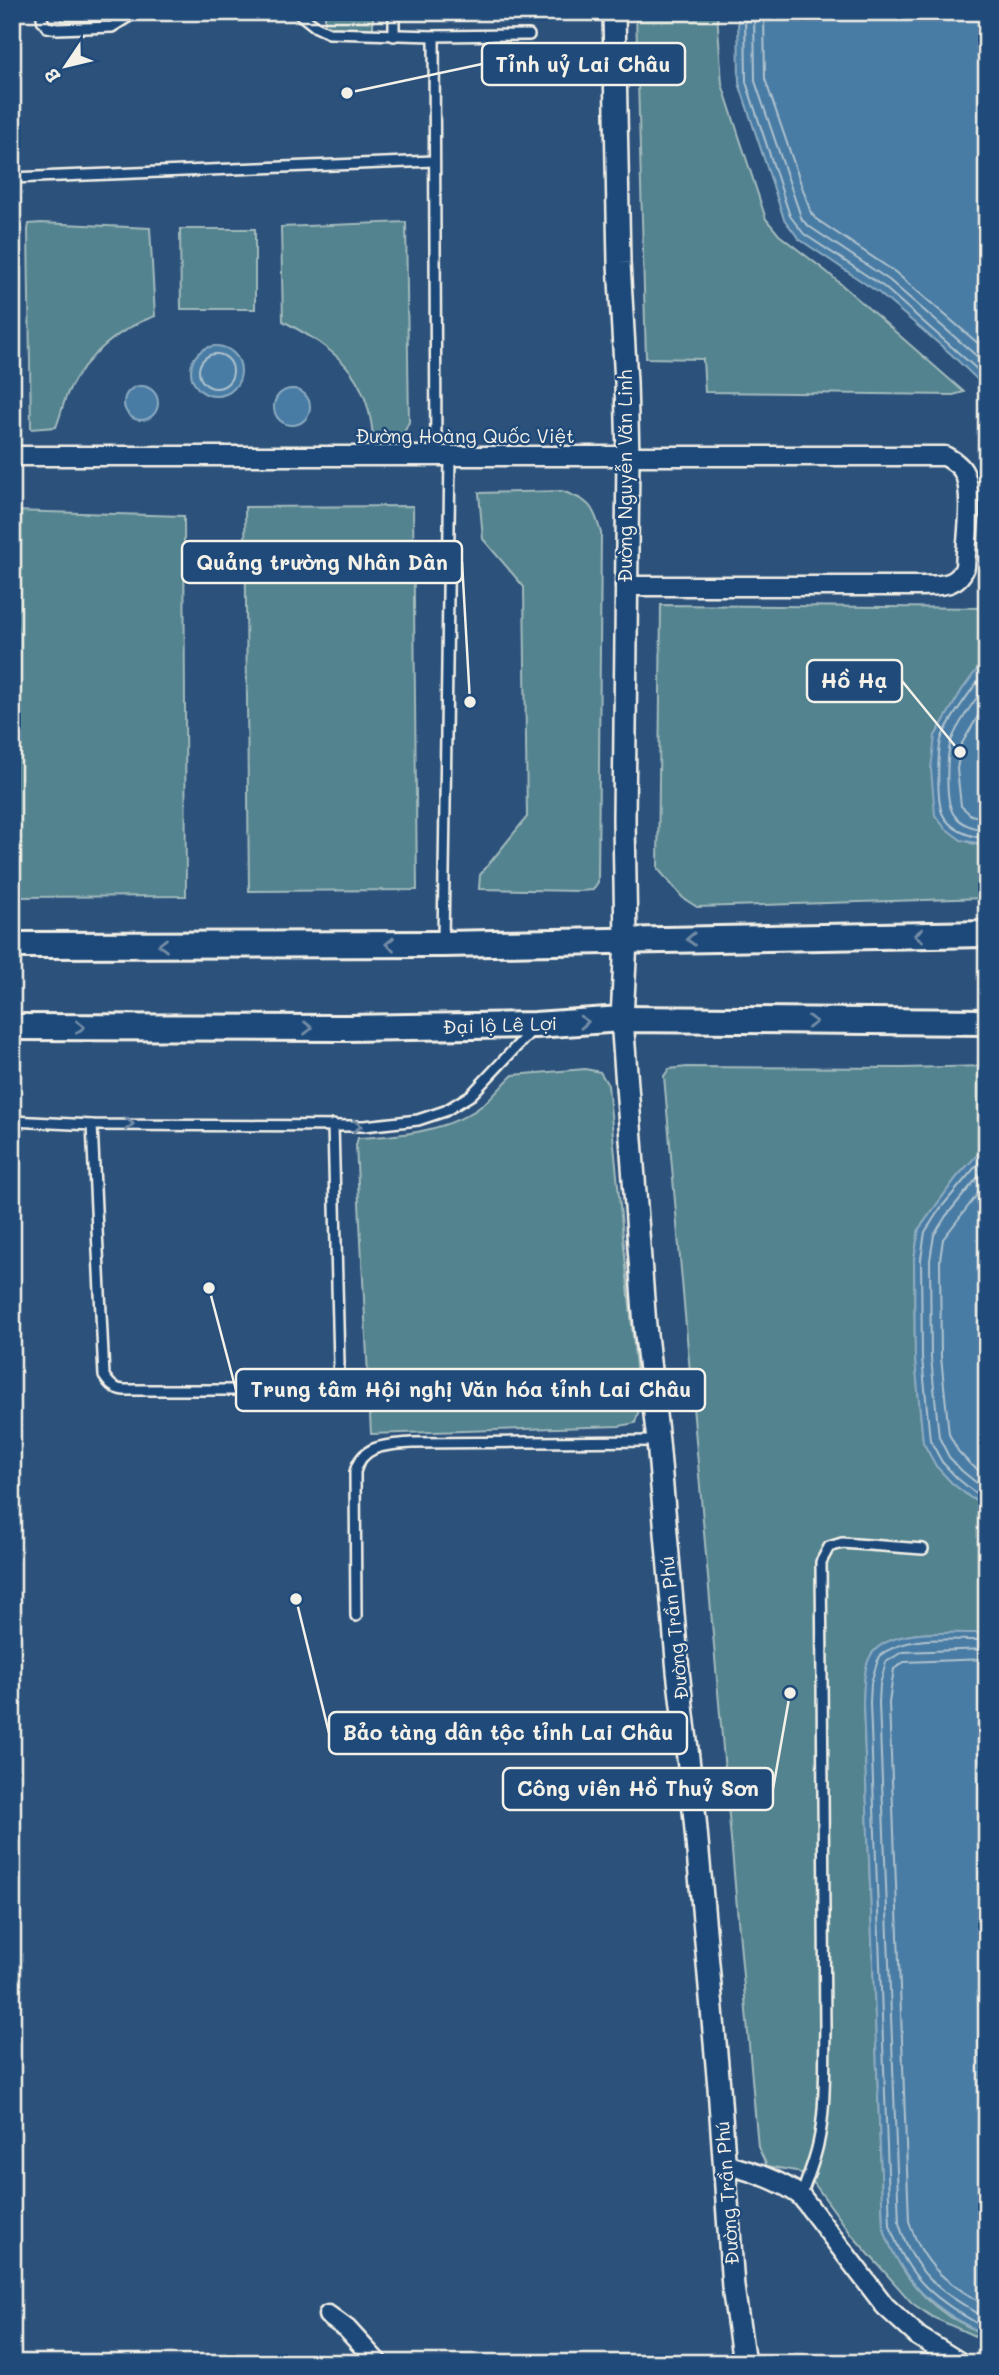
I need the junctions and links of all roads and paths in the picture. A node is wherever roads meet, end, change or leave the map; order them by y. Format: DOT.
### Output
graph roads {
  1 [pos="41,12"];
  2 [pos="136,12"];
  3 [pos="297,12"];
  4 [pos="394,12"];
  5 [pos="614,12"];
  6 [pos="529,35"];
  7 [pos="394,36"];
  8 [pos="434,36"];
  9 [pos="434,161"];
  10 [pos="12,178"];
  11 [pos="12,456"];
  12 [pos="443,457"];
  13 [pos="628,457"];
  14 [pos="625,586"];
  15 [pos="987,934"];
  16 [pos="626,940"];
  17 [pos="443,943"];
  18 [pos="12,945"];
  19 [pos="622,1019"];
  20 [pos="987,1022"];
  21 [pos="535,1025"];
  22 [pos="12,1027"];
  23 [pos="12,1121"];
  24 [pos="92,1125"];
  25 [pos="333,1125"];
  26 [pos="658,1441"];
  27 [pos="923,1549"];
  28 [pos="356,1616"];
  29 [pos="725,2164"];
  30 [pos="801,2196"];
  31 [pos="328,2315"];
  32 [pos="378,2363"];
  33 [pos="744,2363"];
  34 [pos="961,2363"];
  1 -- 2 [label="lane"];
  3 -- 7 [label="lane"];
  4 -- 7 [label="lane"];
  5 -- 13 [label="street, Đường Nguyễn Văn Linh"];
  6 -- 8 [label="lane"];
  7 -- 8 [label="lane"];
  8 -- 9 [label="lane"];
  9 -- 10 [label="lane"];
  9 -- 12 [label="lane"];
  11 -- 12 [label="street, Đường Hoàng Quốc Việt"];
  12 -- 13 [label="street, Đường Hoàng Quốc Việt"];
  12 -- 17 [label="lane"];
  13 -- 14 [label="street, Đường Nguyễn Văn Linh"];
  13 -- 14 [label="street, Đường Hoàng Quốc Việt"];
  14 -- 16 [label="street, Đường Nguyễn Văn Linh"];
  15 -- 16 [label="main road, one-way"];
  16 -- 17 [label="main road"];
  16 -- 19 [label="street, Đường Nguyễn Văn Linh"];
  17 -- 18 [label="main road, one-way"];
  19 -- 20 [label="main road, Đại lộ Lê Lợi, one-way"];
  21 -- 19 [label="main road, Đại lộ Lê Lợi, one-way"];
  19 -- 26 [label="street, Đường Trần Phú"];
  22 -- 21 [label="main road, Đại lộ Lê Lợi, one-way"];
  25 -- 21 [label="lane, one-way"];
  23 -- 24 [label="lane"];
  24 -- 25 [label="lane, one-way"];
  24 -- 25 [label="lane"];
  26 -- 28 [label="lane"];
  26 -- 29 [label="street, Đường Trần Phú"];
  27 -- 30 [label="lane"];
  29 -- 30 [label="street"];
  29 -- 33 [label="street, Đường Trần Phú"];
  30 -- 34 [label="street"];
  31 -- 32 [label="street"];
}
